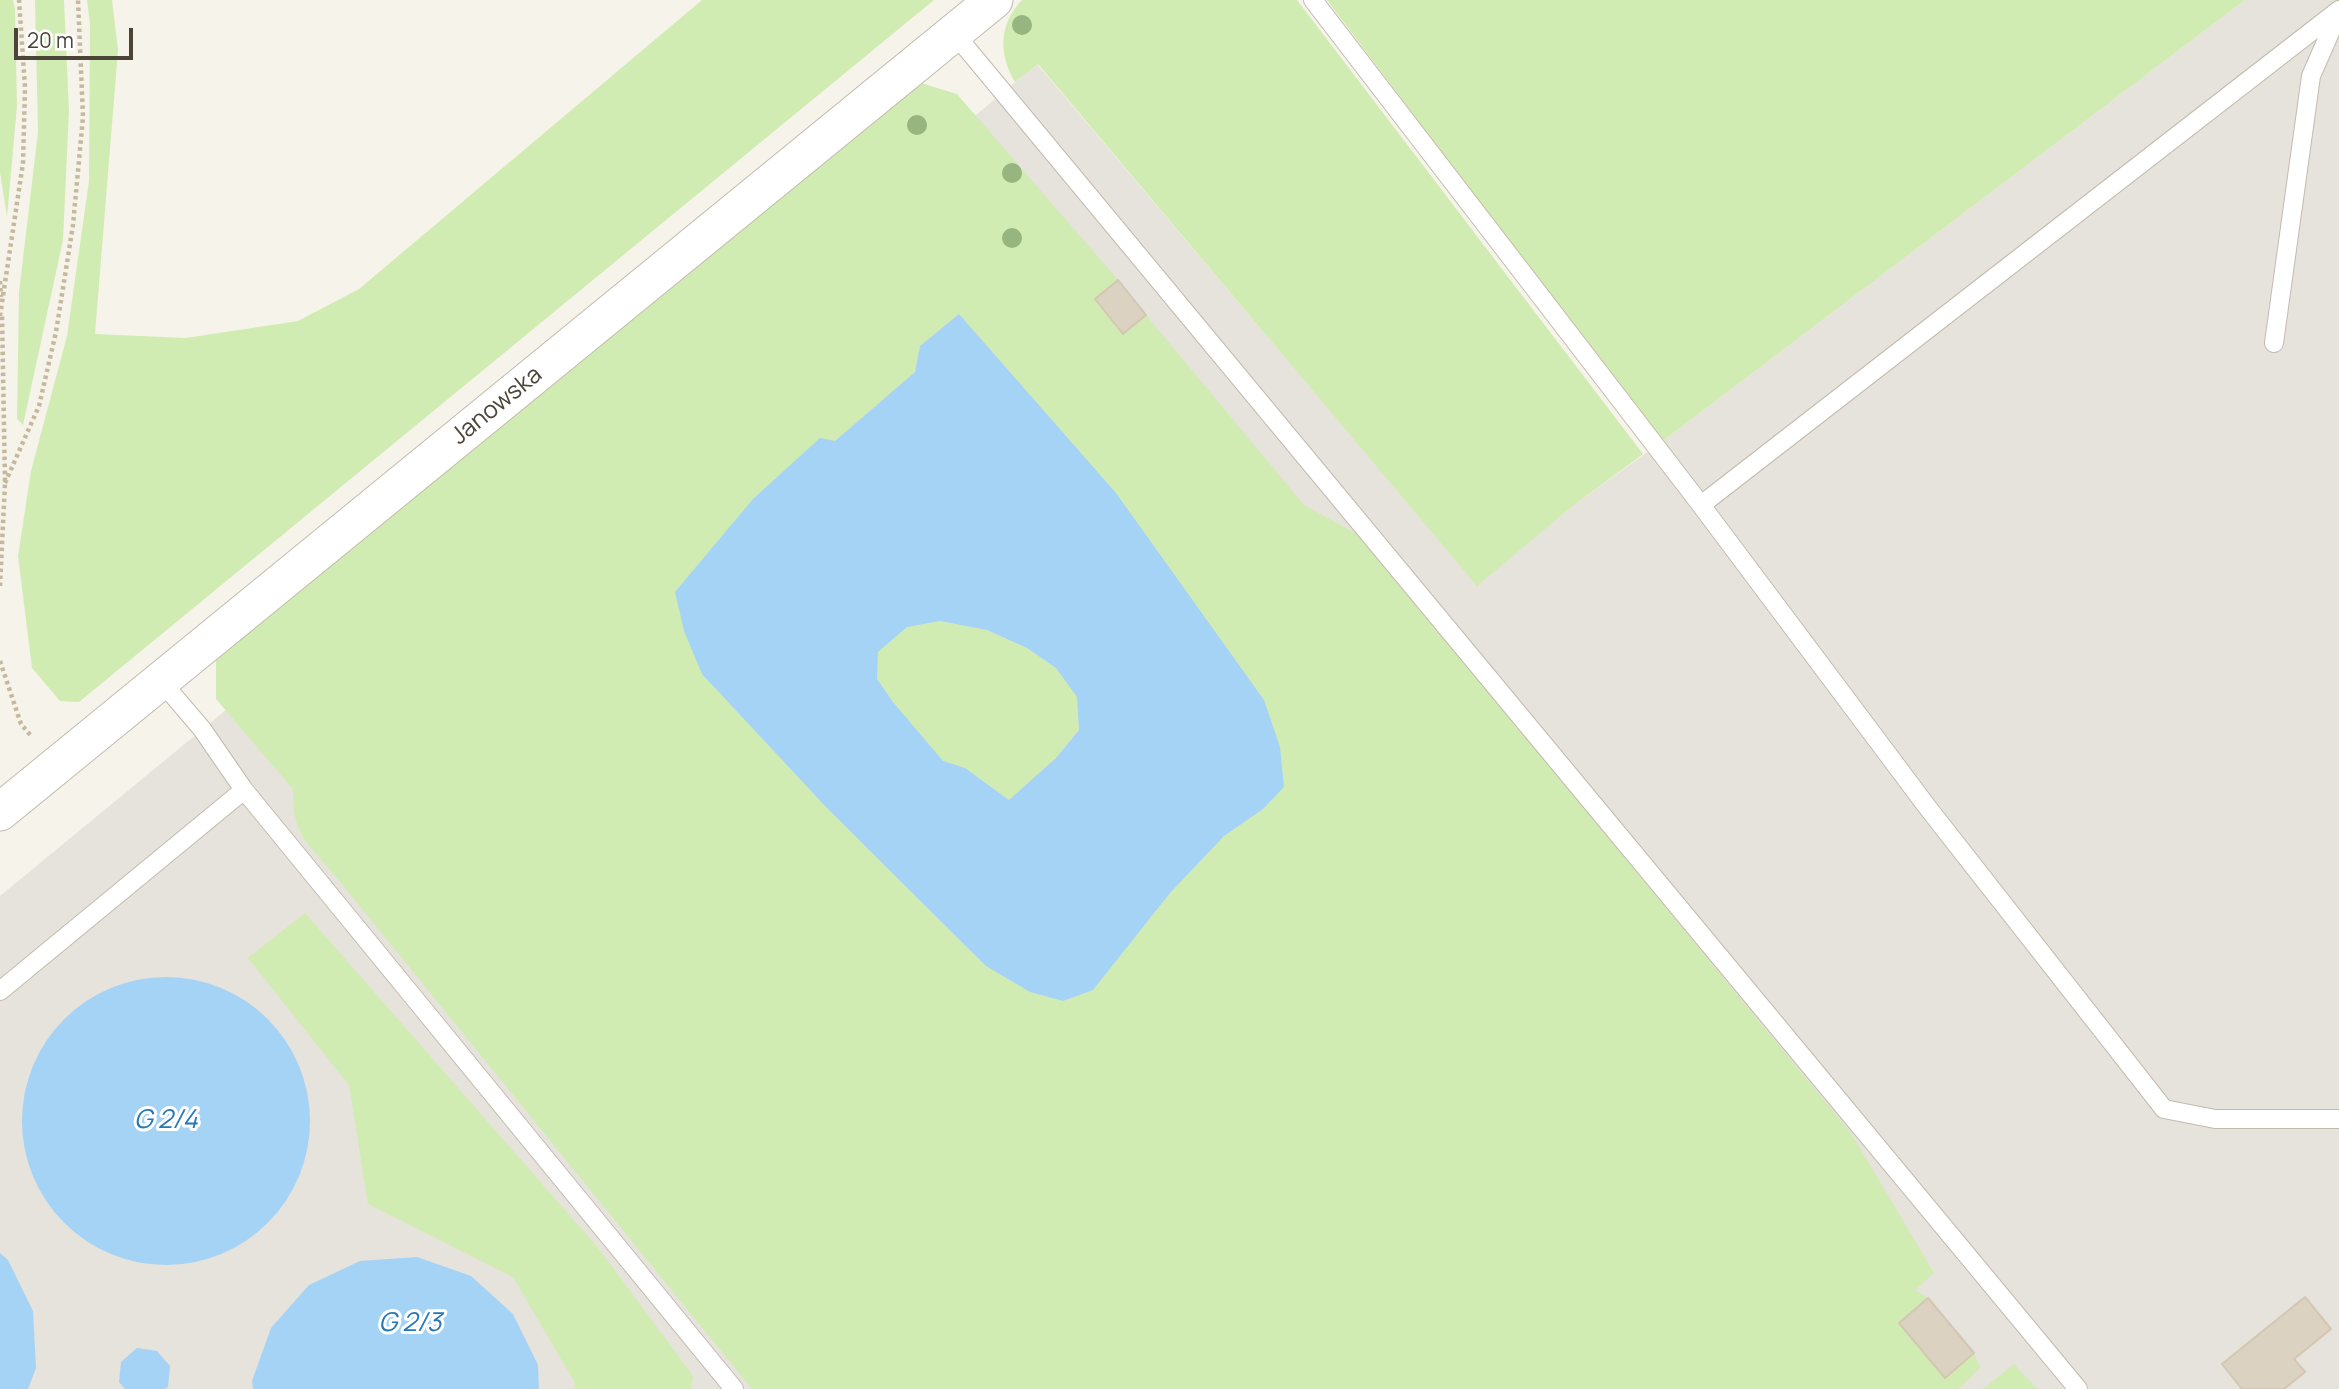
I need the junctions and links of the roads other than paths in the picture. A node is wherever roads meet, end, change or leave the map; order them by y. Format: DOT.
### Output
graph roads {
  1 [pos="993,0"];
  2 [pos="1313,0"];
  3 [pos="2339,11"];
  4 [pos="954,33"];
  5 [pos="2274,343"];
  6 [pos="1701,505"];
  7 [pos="161,681"];
  8 [pos="244,790"];
  9 [pos="0,812"];
  10 [pos="0,991"];
  11 [pos="2339,1119"];
  12 [pos="734,1389"];
  13 [pos="2078,1389"];
  1 -- 4 [label="street, Janowska"];
  2 -- 6 [label="lane"];
  3 -- 5 [label="lane"];
  3 -- 6 [label="lane"];
  4 -- 7 [label="street, Janowska"];
  4 -- 13 [label="lane"];
  6 -- 11 [label="lane"];
  7 -- 8 [label="lane"];
  7 -- 9 [label="street, Janowska"];
  8 -- 10 [label="lane"];
  8 -- 12 [label="lane"];
}
